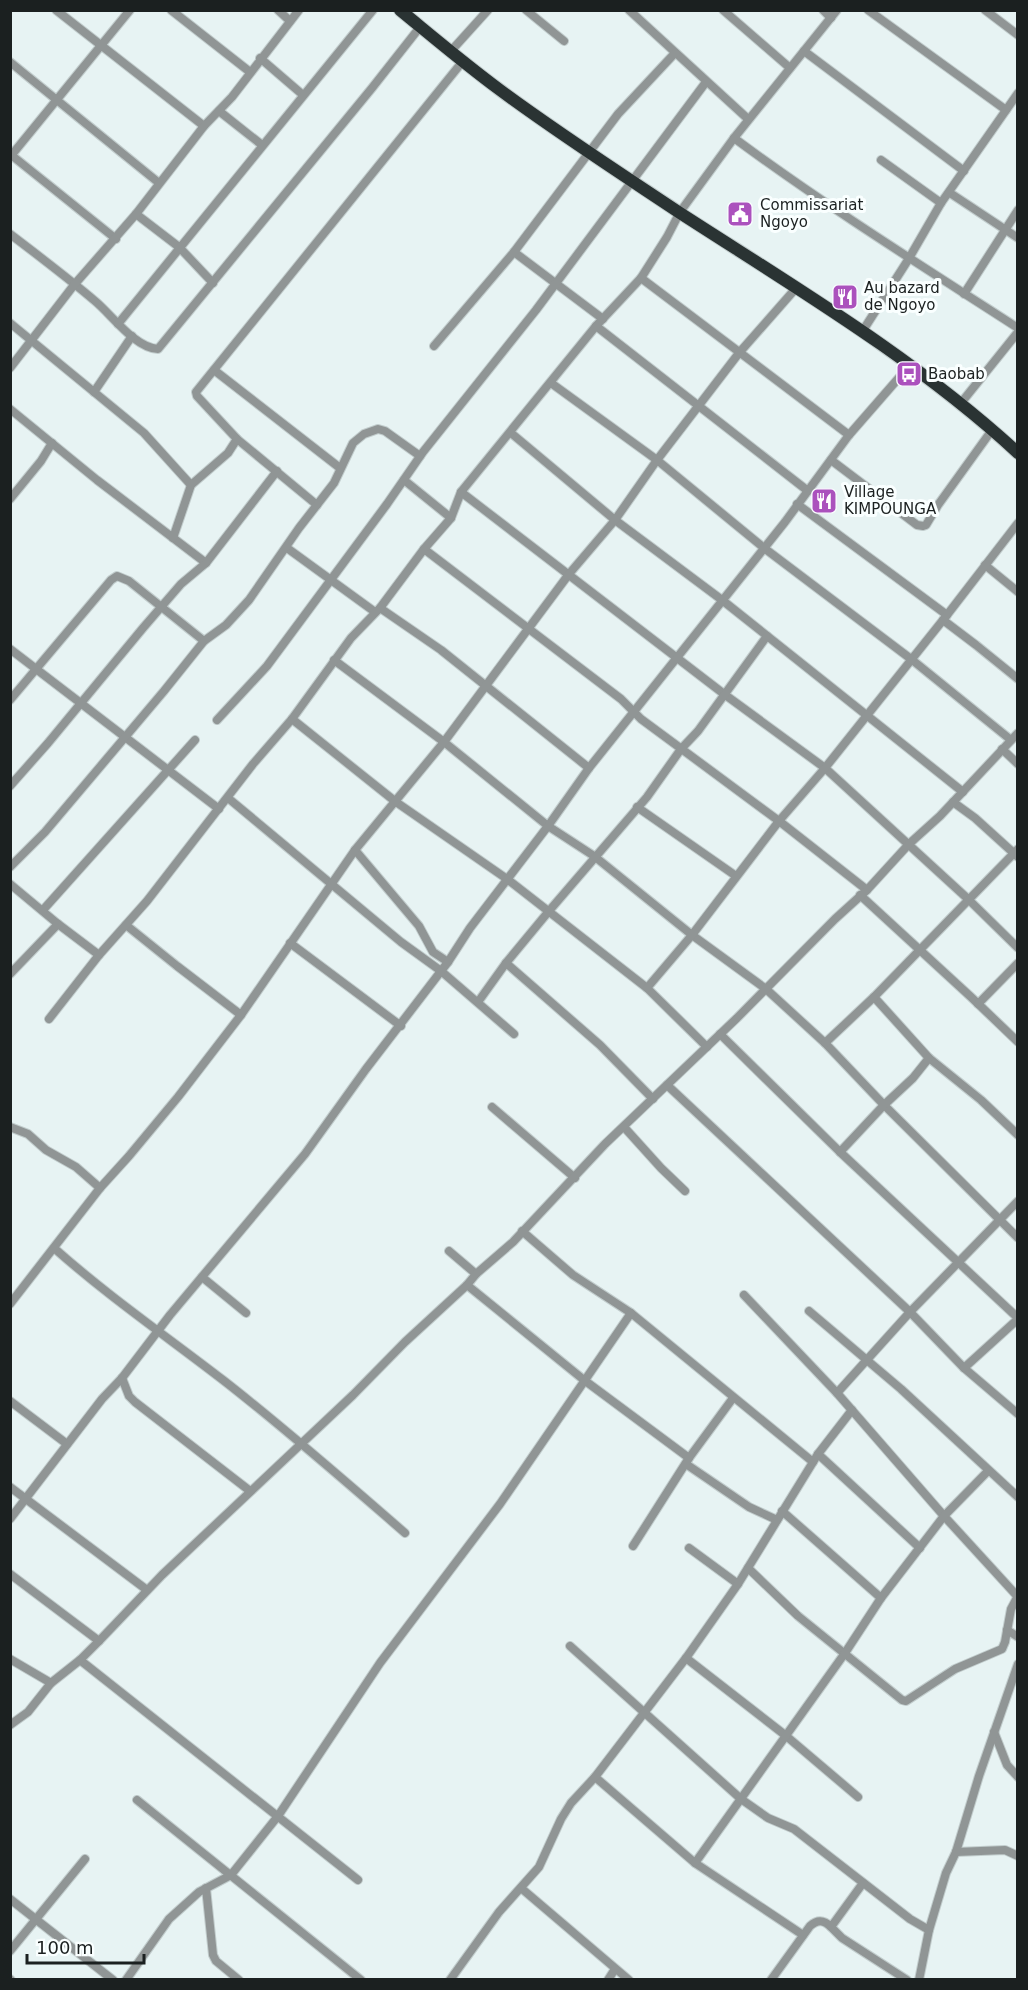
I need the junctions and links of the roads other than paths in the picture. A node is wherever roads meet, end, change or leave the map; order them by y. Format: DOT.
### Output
graph roads {
  1 [pos="56,10"];
  2 [pos="129,10"];
  3 [pos="171,10"];
  4 [pos="278,10"];
  5 [pos="298,10"];
  6 [pos="373,10"];
  7 [pos="400,10"];
  8 [pos="488,10"];
  9 [pos="526,10"];
  10 [pos="629,10"];
  11 [pos="723,10"];
  12 [pos="823,10"];
  13 [pos="837,10"];
  14 [pos="868,10"];
  15 [pos="985,10"];
  16 [pos="831,18"];
  17 [pos="290,21"];
  18 [pos="420,27"];
  19 [pos="1017,34"];
  20 [pos="564,41"];
  21 [pos="101,47"];
  22 [pos="451,51"];
  23 [pos="804,51"];
  24 [pos="675,54"];
  25 [pos="260,58"];
  26 [pos="463,61"];
  27 [pos="10,62"];
  28 [pos="790,69"];
  29 [pos="250,72"];
  30 [pos="706,82"];
  31 [pos="1017,93"];
  32 [pos="303,95"];
  33 [pos="57,100"];
  34 [pos="1006,110"];
  35 [pos="219,111"];
  36 [pos="748,119"];
  37 [pos="204,126"];
  38 [pos="734,138"];
  39 [pos="262,145"];
  40 [pos="590,153"];
  41 [pos="11,155"];
  42 [pos="881,160"];
  43 [pos="964,171"];
  44 [pos="634,181"];
  45 [pos="159,183"];
  46 [pos="950,193"];
  47 [pos="941,203"];
  48 [pos="1017,210"];
  49 [pos="680,212"];
  50 [pos="136,214"];
  51 [pos="1005,229"];
  52 [pos="10,234"];
  53 [pos="1017,238"];
  54 [pos="116,239"];
  55 [pos="179,247"];
  56 [pos="514,252"];
  57 [pos="908,260"];
  58 [pos="641,278"];
  59 [pos="213,283"];
  60 [pos="556,283"];
  61 [pos="74,285"];
  62 [pos="796,287"];
  63 [pos="964,294"];
  64 [pos="603,319"];
  65 [pos="10,323"];
  66 [pos="118,324"];
  67 [pos="596,326"];
  68 [pos="1017,330"];
  69 [pos="862,332"];
  70 [pos="132,336"];
  71 [pos="32,340"];
  72 [pos="434,346"];
  73 [pos="739,353"];
  74 [pos="910,365"];
  75 [pos="10,368"];
  76 [pos="214,369"];
  77 [pos="551,383"];
  78 [pos="94,392"];
  79 [pos="961,403"];
  80 [pos="698,407"];
  81 [pos="10,410"];
  82 [pos="992,429"];
  83 [pos="511,433"];
  84 [pos="849,435"];
  85 [pos="237,439"];
  86 [pos="52,443"];
  87 [pos="1017,453"];
  88 [pos="420,456"];
  89 [pos="657,460"];
  90 [pos="831,460"];
  91 [pos="340,468"];
  92 [pos="277,471"];
  93 [pos="404,480"];
  94 [pos="191,485"];
  95 [pos="808,491"];
  96 [pos="461,492"];
  97 [pos="12,495"];
  98 [pos="797,504"];
  99 [pos="317,506"];
  100 [pos="451,518"];
  101 [pos="615,520"];
  102 [pos="1017,523"];
  103 [pos="173,538"];
  104 [pos="287,548"];
  105 [pos="764,548"];
  106 [pos="424,549"];
  107 [pos="206,563"];
  108 [pos="985,565"];
  109 [pos="569,574"];
  110 [pos="330,580"];
  111 [pos="1017,592"];
  112 [pos="722,600"];
  113 [pos="163,606"];
  114 [pos="377,610"];
  115 [pos="945,618"];
  116 [pos="528,629"];
  117 [pos="767,636"];
  118 [pos="204,640"];
  119 [pos="10,649"];
  120 [pos="677,656"];
  121 [pos="911,658"];
  122 [pos="334,660"];
  123 [pos="35,669"];
  124 [pos="1017,679"];
  125 [pos="486,685"];
  126 [pos="724,694"];
  127 [pos="10,700"];
  128 [pos="80,704"];
  129 [pos="635,712"];
  130 [pos="866,714"];
  131 [pos="292,719"];
  132 [pos="218,720"];
  133 [pos="1017,733"];
  134 [pos="125,737"];
  135 [pos="195,740"];
  136 [pos="1011,740"];
  137 [pos="444,742"];
  138 [pos="681,749"];
  139 [pos="1002,749"];
  140 [pos="1017,764"];
  141 [pos="589,768"];
  142 [pos="825,768"];
  143 [pos="166,770"];
  144 [pos="10,786"];
  145 [pos="963,792"];
  146 [pos="228,798"];
  147 [pos="396,802"];
  148 [pos="953,802"];
  149 [pos="637,807"];
  150 [pos="219,809"];
  151 [pos="779,821"];
  152 [pos="549,826"];
  153 [pos="909,844"];
  154 [pos="355,850"];
  155 [pos="1016,853"];
  156 [pos="594,856"];
  157 [pos="10,867"];
  158 [pos="736,876"];
  159 [pos="507,879"];
  160 [pos="332,884"];
  161 [pos="12,886"];
  162 [pos="864,893"];
  163 [pos="968,899"];
  164 [pos="43,910"];
  165 [pos="549,911"];
  166 [pos="58,924"];
  167 [pos="126,924"];
  168 [pos="692,935"];
  169 [pos="290,943"];
  170 [pos="1017,948"];
  171 [pos="920,951"];
  172 [pos="99,955"];
  173 [pos="448,962"];
  174 [pos="506,963"];
  175 [pos="1017,963"];
  176 [pos="441,971"];
  177 [pos="10,974"];
  178 [pos="647,988"];
  179 [pos="766,990"];
  180 [pos="874,997"];
  181 [pos="478,1002"];
  182 [pos="978,1004"];
  183 [pos="241,1015"];
  184 [pos="49,1019"];
  185 [pos="401,1026"];
  186 [pos="514,1034"];
  187 [pos="720,1034"];
  188 [pos="1017,1042"];
  189 [pos="825,1043"];
  190 [pos="707,1047"];
  191 [pos="929,1058"];
  192 [pos="667,1085"];
  193 [pos="653,1099"];
  194 [pos="884,1105"];
  195 [pos="492,1107"];
  196 [pos="10,1127"];
  197 [pos="624,1127"];
  198 [pos="1017,1135"];
  199 [pos="840,1152"];
  200 [pos="575,1178"];
  201 [pos="100,1188"];
  202 [pos="685,1191"];
  203 [pos="1017,1201"];
  204 [pos="1000,1219"];
  205 [pos="522,1232"];
  206 [pos="1017,1238"];
  207 [pos="54,1248"];
  208 [pos="449,1251"];
  209 [pos="959,1263"];
  210 [pos="476,1274"];
  211 [pos="202,1277"];
  212 [pos="467,1285"];
  213 [pos="744,1295"];
  214 [pos="10,1304"];
  215 [pos="809,1311"];
  216 [pos="910,1312"];
  217 [pos="246,1313"];
  218 [pos="631,1313"];
  219 [pos="1017,1319"];
  220 [pos="158,1331"];
  221 [pos="868,1360"];
  222 [pos="964,1368"];
  223 [pos="122,1378"];
  224 [pos="584,1380"];
  225 [pos="837,1393"];
  226 [pos="733,1398"];
  227 [pos="10,1401"];
  228 [pos="852,1410"];
  229 [pos="1017,1414"];
  230 [pos="303,1443"];
  231 [pos="67,1444"];
  232 [pos="818,1454"];
  233 [pos="688,1461"];
  234 [pos="813,1462"];
  235 [pos="988,1471"];
  236 [pos="10,1487"];
  237 [pos="250,1491"];
  238 [pos="1017,1497"];
  239 [pos="26,1500"];
  240 [pos="782,1511"];
  241 [pos="944,1516"];
  242 [pos="10,1519"];
  243 [pos="777,1520"];
  244 [pos="405,1533"];
  245 [pos="633,1546"];
  246 [pos="689,1548"];
  247 [pos="920,1548"];
  248 [pos="748,1568"];
  249 [pos="10,1574"];
  250 [pos="738,1584"];
  251 [pos="147,1590"];
  252 [pos="1017,1596"];
  253 [pos="881,1598"];
  254 [pos="1007,1630"];
  255 [pos="1017,1636"];
  256 [pos="99,1641"];
  257 [pos="570,1646"];
  258 [pos="845,1653"];
  259 [pos="686,1658"];
  260 [pos="10,1659"];
  261 [pos="80,1660"];
  262 [pos="1017,1664"];
  263 [pos="51,1683"];
  264 [pos="643,1713"];
  265 [pos="10,1725"];
  266 [pos="994,1732"];
  267 [pos="785,1735"];
  268 [pos="595,1777"];
  269 [pos="1017,1777"];
  270 [pos="858,1797"];
  271 [pos="741,1799"];
  272 [pos="137,1800"];
  273 [pos="278,1816"];
  274 [pos="956,1852"];
  275 [pos="1017,1856"];
  276 [pos="85,1859"];
  277 [pos="694,1863"];
  278 [pos="231,1875"];
  279 [pos="358,1880"];
  280 [pos="863,1883"];
  281 [pos="206,1888"];
  282 [pos="521,1888"];
  283 [pos="10,1899"];
  284 [pos="36,1919"];
  285 [pos="831,1927"];
  286 [pos="929,1930"];
  287 [pos="802,1935"];
  288 [pos="10,1951"];
  289 [pos="615,1969"];
  290 [pos="454,1978"];
  291 [pos="113,1980"];
  292 [pos="126,1980"];
  293 [pos="239,1980"];
  294 [pos="361,1980"];
  295 [pos="608,1980"];
  296 [pos="629,1980"];
  297 [pos="771,1980"];
  298 [pos="907,1980"];
  299 [pos="919,1980"];
  1 -- 21 [label="street"];
  2 -- 21 [label="street"];
  3 -- 29 [label="street"];
  4 -- 17 [label="street"];
  5 -- 17 [label="street"];
  6 -- 32 [label="street"];
  7 -- 18 [label="highway"];
  8 -- 22 [label="street"];
  9 -- 20 [label="street"];
  10 -- 24 [label="street"];
  11 -- 28 [label="street"];
  12 -- 16 [label="street"];
  13 -- 16 [label="street"];
  14 -- 34 [label="street"];
  15 -- 19 [label="street"];
  16 -- 23 [label="street"];
  17 -- 25 [label="street"];
  18 -- 22 [label="highway"];
  18 -- 59 [label="street"];
  21 -- 33 [label="street"];
  21 -- 37 [label="street"];
  22 -- 26 [label="highway"];
  23 -- 28 [label="street"];
  23 -- 43 [label="street"];
  24 -- 30 [label="street"];
  24 -- 40 [label="street"];
  25 -- 29 [label="street"];
  25 -- 32 [label="street"];
  26 -- 40 [label="highway"];
  26 -- 76 [label="street"];
  27 -- 33 [label="street"];
  28 -- 36 [label="street"];
  29 -- 35 [label="street"];
  30 -- 36 [label="street"];
  30 -- 44 [label="street"];
  31 -- 34 [label="street"];
  32 -- 39 [label="street"];
  33 -- 41 [label="street"];
  33 -- 45 [label="street"];
  34 -- 43 [label="street"];
  35 -- 37 [label="street"];
  35 -- 39 [label="street"];
  36 -- 38 [label="street"];
  37 -- 45 [label="street"];
  38 -- 49 [label="street"];
  38 -- 57 [label="street"];
  39 -- 55 [label="street"];
  40 -- 44 [label="highway"];
  40 -- 56 [label="street"];
  41 -- 54 [label="street"];
  42 -- 47 [label="street"];
  43 -- 46 [label="street"];
  44 -- 49 [label="highway"];
  44 -- 60 [label="street"];
  45 -- 50 [label="street"];
  46 -- 47 [label="street"];
  46 -- 51 [label="street"];
  47 -- 57 [label="street"];
  48 -- 51 [label="street"];
  49 -- 58 [label="street"];
  49 -- 62 [label="highway"];
  50 -- 54 [label="street"];
  50 -- 55 [label="street"];
  51 -- 53 [label="street"];
  51 -- 63 [label="street"];
  52 -- 61 [label="street"];
  54 -- 61 [label="street"];
  55 -- 59 [label="street"];
  55 -- 66 [label="street"];
  56 -- 60 [label="street"];
  56 -- 72 [label="street"];
  57 -- 63 [label="street"];
  57 -- 69 [label="street"];
  58 -- 64 [label="street"];
  58 -- 73 [label="street"];
  59 -- 70 [label="street"];
  60 -- 64 [label="street"];
  60 -- 88 [label="street"];
  61 -- 66 [label="street"];
  61 -- 71 [label="street"];
  62 -- 69 [label="highway"];
  62 -- 73 [label="street"];
  63 -- 68 [label="street"];
  64 -- 67 [label="street"];
  65 -- 71 [label="street"];
  66 -- 70 [label="street"];
  67 -- 77 [label="street"];
  67 -- 80 [label="street"];
  68 -- 79 [label="street"];
  69 -- 74 [label="highway"];
  70 -- 78 [label="street"];
  71 -- 75 [label="street"];
  71 -- 78 [label="street"];
  73 -- 80 [label="street"];
  73 -- 84 [label="street"];
  74 -- 79 [label="highway"];
  74 -- 84 [label="street"];
  76 -- 85 [label="street"];
  76 -- 91 [label="street"];
  77 -- 83 [label="street"];
  77 -- 89 [label="street"];
  78 -- 94 [label="street"];
  79 -- 82 [label="highway"];
  80 -- 89 [label="street"];
  80 -- 95 [label="street"];
  81 -- 86 [label="street"];
  82 -- 87 [label="highway"];
  82 -- 90 [label="street"];
  83 -- 96 [label="street"];
  83 -- 101 [label="street"];
  84 -- 90 [label="street"];
  85 -- 92 [label="street"];
  85 -- 94 [label="street"];
  86 -- 97 [label="street"];
  86 -- 103 [label="street"];
  88 -- 91 [label="street"];
  88 -- 93 [label="street"];
  89 -- 101 [label="street"];
  89 -- 105 [label="street"];
  90 -- 95 [label="street"];
  91 -- 99 [label="street"];
  92 -- 99 [label="street"];
  92 -- 107 [label="street"];
  93 -- 100 [label="street"];
  93 -- 110 [label="street"];
  94 -- 103 [label="street"];
  95 -- 98 [label="street"];
  96 -- 100 [label="street"];
  96 -- 109 [label="street"];
  98 -- 105 [label="street"];
  98 -- 115 [label="street"];
  99 -- 104 [label="street"];
  100 -- 106 [label="street"];
  101 -- 109 [label="street"];
  101 -- 112 [label="street"];
  102 -- 108 [label="street"];
  103 -- 107 [label="street"];
  104 -- 110 [label="street"];
  104 -- 118 [label="street"];
  105 -- 112 [label="street"];
  105 -- 121 [label="street"];
  106 -- 114 [label="street"];
  106 -- 116 [label="street"];
  107 -- 113 [label="street"];
  108 -- 111 [label="street"];
  108 -- 115 [label="street"];
  109 -- 116 [label="street"];
  109 -- 120 [label="street"];
  110 -- 114 [label="street"];
  110 -- 132 [label="street"];
  112 -- 117 [label="street"];
  112 -- 120 [label="street"];
  113 -- 118 [label="street"];
  113 -- 123 [label="street"];
  113 -- 128 [label="street"];
  114 -- 122 [label="street"];
  114 -- 125 [label="street"];
  115 -- 121 [label="street"];
  115 -- 124 [label="street"];
  116 -- 125 [label="street"];
  116 -- 129 [label="street"];
  117 -- 126 [label="street"];
  117 -- 130 [label="street"];
  118 -- 134 [label="street"];
  119 -- 123 [label="street"];
  120 -- 126 [label="street"];
  120 -- 129 [label="street"];
  121 -- 130 [label="street"];
  121 -- 136 [label="street"];
  122 -- 131 [label="street"];
  122 -- 137 [label="street"];
  123 -- 127 [label="street"];
  123 -- 128 [label="street"];
  125 -- 137 [label="street"];
  125 -- 141 [label="street"];
  126 -- 138 [label="street"];
  126 -- 142 [label="street"];
  128 -- 134 [label="street"];
  128 -- 144 [label="street"];
  129 -- 138 [label="street"];
  129 -- 141 [label="street"];
  130 -- 142 [label="street"];
  130 -- 145 [label="street"];
  131 -- 146 [label="street"];
  131 -- 147 [label="street"];
  133 -- 136 [label="street"];
  134 -- 143 [label="street"];
  134 -- 157 [label="street"];
  135 -- 143 [label="street"];
  136 -- 139 [label="street"];
  137 -- 147 [label="street"];
  137 -- 152 [label="street"];
  138 -- 149 [label="street"];
  138 -- 151 [label="street"];
  139 -- 140 [label="street"];
  139 -- 145 [label="street"];
  141 -- 152 [label="street"];
  142 -- 151 [label="street"];
  142 -- 153 [label="street"];
  143 -- 150 [label="street"];
  143 -- 164 [label="street"];
  145 -- 148 [label="street"];
  146 -- 150 [label="street"];
  146 -- 160 [label="street"];
  147 -- 154 [label="street"];
  147 -- 159 [label="street"];
  148 -- 153 [label="street"];
  148 -- 155 [label="street"];
  149 -- 156 [label="street"];
  149 -- 158 [label="street"];
  150 -- 167 [label="street"];
  151 -- 158 [label="street"];
  151 -- 162 [label="street"];
  152 -- 156 [label="street"];
  152 -- 159 [label="street"];
  153 -- 162 [label="street"];
  153 -- 163 [label="street"];
  154 -- 160 [label="street"];
  154 -- 173 [label="street"];
  155 -- 163 [label="street"];
  156 -- 165 [label="street"];
  156 -- 168 [label="street"];
  158 -- 168 [label="street"];
  159 -- 165 [label="street"];
  159 -- 173 [label="street"];
  160 -- 169 [label="street"];
  160 -- 176 [label="street"];
  161 -- 164 [label="street"];
  162 -- 171 [label="street"];
  162 -- 179 [label="street"];
  163 -- 170 [label="street"];
  163 -- 171 [label="street"];
  164 -- 166 [label="street"];
  165 -- 174 [label="street"];
  165 -- 178 [label="street"];
  166 -- 172 [label="street"];
  166 -- 177 [label="street"];
  167 -- 172 [label="street"];
  167 -- 183 [label="street"];
  168 -- 178 [label="street"];
  168 -- 179 [label="street"];
  169 -- 183 [label="street"];
  169 -- 185 [label="street"];
  171 -- 180 [label="street"];
  171 -- 182 [label="street"];
  172 -- 184 [label="street"];
  173 -- 176 [label="street"];
  174 -- 181 [label="street"];
  174 -- 193 [label="street"];
  175 -- 182 [label="street"];
  176 -- 181 [label="street"];
  176 -- 185 [label="street"];
  178 -- 190 [label="street"];
  179 -- 187 [label="street"];
  179 -- 189 [label="street"];
  180 -- 189 [label="street"];
  180 -- 191 [label="street"];
  181 -- 186 [label="street"];
  182 -- 188 [label="street"];
  183 -- 201 [label="street"];
  185 -- 211 [label="street"];
  187 -- 190 [label="street"];
  187 -- 199 [label="street"];
  189 -- 194 [label="street"];
  190 -- 192 [label="street"];
  191 -- 194 [label="street"];
  191 -- 198 [label="street"];
  192 -- 193 [label="street"];
  192 -- 216 [label="street"];
  193 -- 197 [label="street"];
  194 -- 199 [label="street"];
  194 -- 204 [label="street"];
  195 -- 200 [label="street"];
  196 -- 201 [label="street"];
  197 -- 200 [label="street"];
  197 -- 202 [label="street"];
  199 -- 209 [label="street"];
  200 -- 205 [label="street"];
  201 -- 207 [label="street"];
  203 -- 204 [label="street"];
  204 -- 206 [label="street"];
  204 -- 209 [label="street"];
  205 -- 210 [label="street"];
  205 -- 218 [label="street"];
  207 -- 214 [label="street"];
  207 -- 220 [label="street"];
  208 -- 210 [label="street"];
  209 -- 216 [label="street"];
  209 -- 219 [label="street"];
  210 -- 212 [label="street"];
  211 -- 217 [label="street"];
  211 -- 220 [label="street"];
  212 -- 224 [label="street"];
  212 -- 230 [label="street"];
  213 -- 225 [label="street"];
  215 -- 221 [label="street"];
  216 -- 221 [label="street"];
  216 -- 222 [label="street"];
  218 -- 224 [label="street"];
  218 -- 226 [label="street"];
  219 -- 222 [label="street"];
  220 -- 223 [label="street"];
  220 -- 230 [label="street"];
  221 -- 225 [label="street"];
  221 -- 235 [label="street"];
  222 -- 229 [label="street"];
  223 -- 231 [label="street"];
  223 -- 237 [label="street"];
  224 -- 233 [label="street"];
  224 -- 273 [label="street"];
  225 -- 228 [label="street"];
  226 -- 233 [label="street"];
  226 -- 234 [label="street"];
  227 -- 231 [label="street"];
  228 -- 232 [label="street"];
  228 -- 241 [label="street"];
  230 -- 237 [label="street"];
  230 -- 244 [label="street"];
  231 -- 239 [label="street"];
  232 -- 234 [label="street"];
  232 -- 247 [label="street"];
  233 -- 243 [label="street"];
  233 -- 245 [label="street"];
  234 -- 240 [label="street"];
  235 -- 238 [label="street"];
  235 -- 241 [label="street"];
  236 -- 239 [label="street"];
  237 -- 251 [label="street"];
  239 -- 242 [label="street"];
  239 -- 251 [label="street"];
  240 -- 243 [label="street"];
  240 -- 253 [label="street"];
  241 -- 247 [label="street"];
  241 -- 252 [label="street"];
  243 -- 248 [label="street"];
  246 -- 250 [label="street"];
  247 -- 253 [label="street"];
  248 -- 250 [label="street"];
  248 -- 258 [label="street"];
  249 -- 256 [label="street"];
  250 -- 259 [label="street"];
  251 -- 256 [label="street"];
  252 -- 254 [label="street"];
  253 -- 258 [label="street"];
  254 -- 255 [label="street"];
  254 -- 258 [label="street"];
  256 -- 261 [label="street"];
  257 -- 264 [label="street"];
  258 -- 267 [label="street"];
  259 -- 264 [label="street"];
  259 -- 267 [label="street"];
  260 -- 263 [label="street"];
  261 -- 263 [label="street"];
  261 -- 273 [label="street"];
  262 -- 266 [label="street"];
  263 -- 265 [label="street"];
  264 -- 268 [label="street"];
  264 -- 271 [label="street"];
  266 -- 269 [label="street"];
  266 -- 274 [label="street"];
  267 -- 270 [label="street"];
  267 -- 271 [label="street"];
  268 -- 277 [label="street"];
  268 -- 282 [label="street"];
  271 -- 277 [label="street"];
  271 -- 280 [label="street"];
  272 -- 278 [label="street"];
  273 -- 278 [label="street"];
  273 -- 279 [label="street"];
  274 -- 275 [label="street"];
  274 -- 286 [label="street"];
  276 -- 284 [label="street"];
  277 -- 287 [label="street"];
  278 -- 281 [label="street"];
  278 -- 294 [label="street"];
  280 -- 285 [label="street"];
  280 -- 286 [label="street"];
  281 -- 292 [label="street"];
  281 -- 293 [label="street"];
  282 -- 289 [label="street"];
  282 -- 290 [label="street"];
  283 -- 284 [label="street"];
  284 -- 288 [label="street"];
  284 -- 291 [label="street"];
  285 -- 287 [label="street"];
  285 -- 298 [label="street"];
  286 -- 299 [label="street"];
  287 -- 297 [label="street"];
  289 -- 295 [label="street"];
  289 -- 296 [label="street"];
}
